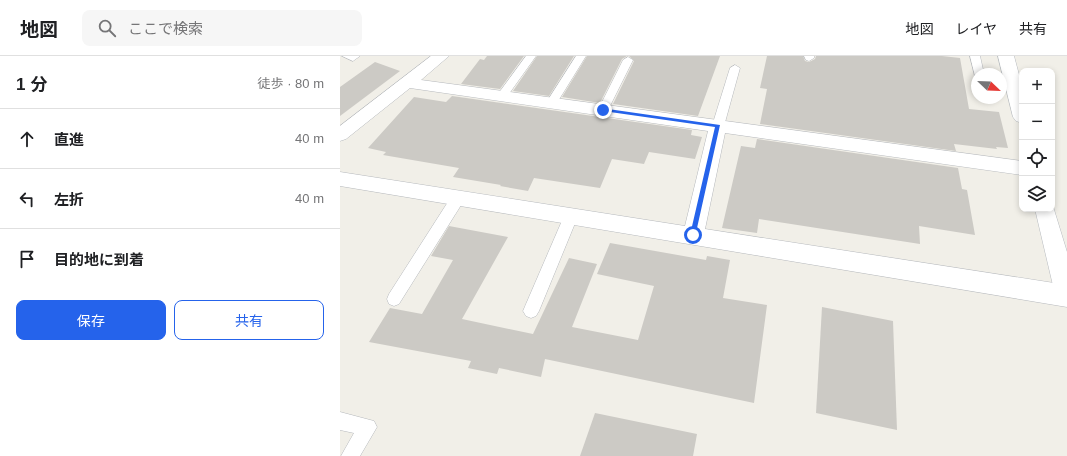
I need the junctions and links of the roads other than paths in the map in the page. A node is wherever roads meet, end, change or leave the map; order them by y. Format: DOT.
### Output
graph roads {
  1 [pos="348,56"];
  2 [pos="355,56"];
  3 [pos="441,56"];
  4 [pos="531,56"];
  5 [pos="581,56"];
  6 [pos="975,56"];
  7 [pos="1006,56"];
  8 [pos="628,60"];
  9 [pos="735,68"];
  10 [pos="978,68"];
  11 [pos="1006,68"];
  12 [pos="408,83"];
  13 [pos="1007,84"];
  14 [pos="502,96"];
  15 [pos="551,103"];
  16 [pos="603,110"];
  17 [pos="1019,110"];
  18 [pos="718,126"];
  19 [pos="341,133"];
  20 [pos="1019,168"];
  21 [pos="340,179"];
  22 [pos="458,198"];
  23 [pos="1046,212"];
  24 [pos="571,216"];
  25 [pos="693,235"];
  26 [pos="1067,295"];
  27 [pos="394,299"];
  28 [pos="531,311"];
  29 [pos="340,422"];
  30 [pos="350,456"];
  1 -- 2 [label="lane"];
  3 -- 12 [label="street"];
  4 -- 14 [label="lane"];
  5 -- 15 [label="lane"];
  6 -- 10 [label="lane"];
  7 -- 11 [label="street"];
  8 -- 16 [label="lane"];
  9 -- 18 [label="lane"];
  12 -- 14 [label="street"];
  12 -- 19 [label="street"];
  13 -- 17 [label="street"];
  14 -- 15 [label="street"];
  15 -- 16 [label="street"];
  16 -- 18 [label="street"];
  18 -- 20 [label="street"];
  18 -- 25 [label="street"];
  21 -- 22 [label="street"];
  22 -- 24 [label="street"];
  22 -- 27 [label="lane"];
  23 -- 26 [label="street"];
  24 -- 25 [label="street"];
  24 -- 28 [label="lane"];
  25 -- 26 [label="street"];
  29 -- 30 [label="lane"];
}
